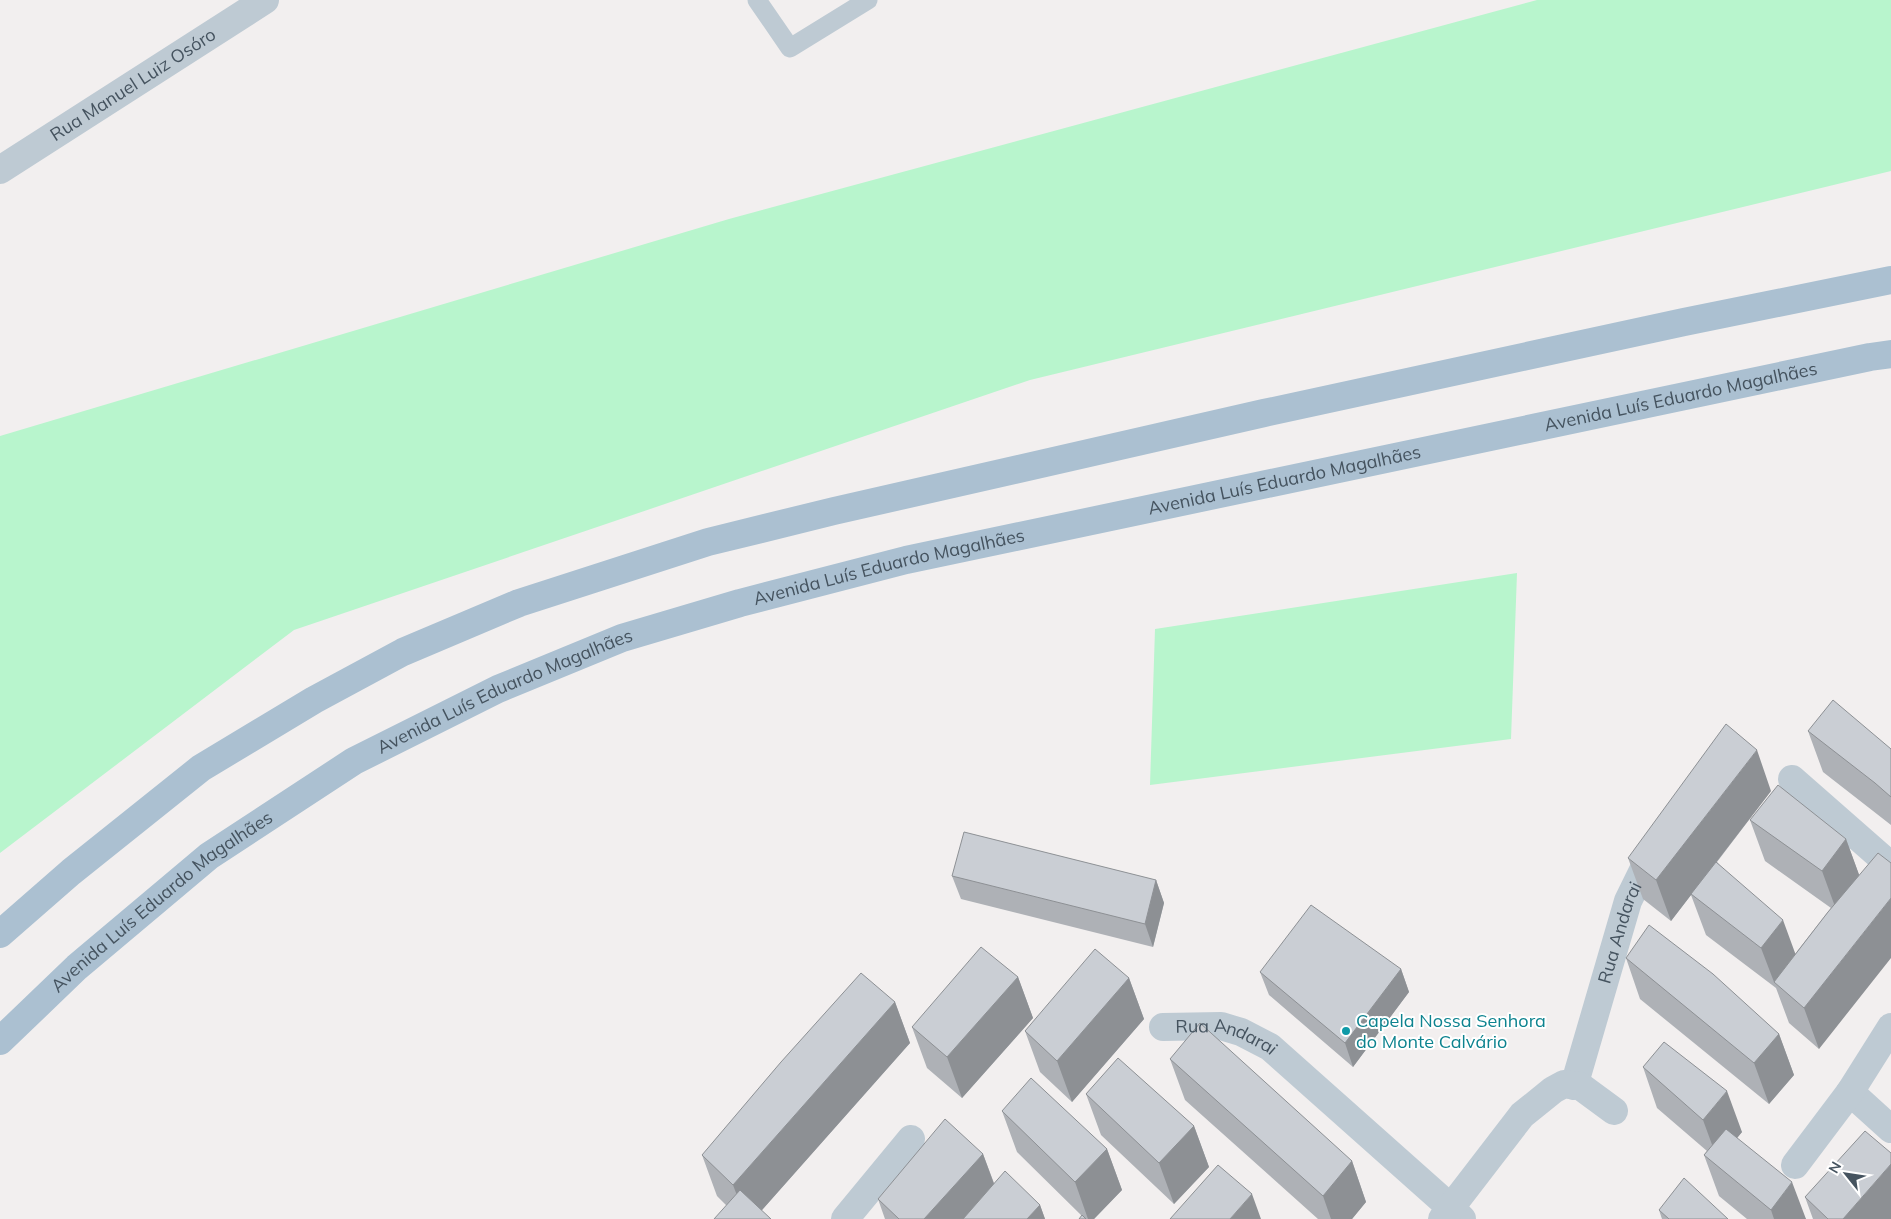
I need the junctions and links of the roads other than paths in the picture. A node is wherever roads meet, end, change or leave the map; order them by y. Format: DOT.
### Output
graph roads {
  1 [pos="265,0"];
  2 [pos="757,0"];
  3 [pos="868,0"];
  4 [pos="0,170"];
  5 [pos="1891,280"];
  6 [pos="1891,354"];
  7 [pos="1792,780"];
  8 [pos="1674,826"];
  9 [pos="1891,866"];
  10 [pos="0,934"];
  11 [pos="1163,1027"];
  12 [pos="1891,1027"];
  13 [pos="0,1041"];
  14 [pos="1574,1086"];
  15 [pos="1850,1092"];
  16 [pos="1614,1111"];
  17 [pos="1891,1129"];
  18 [pos="911,1139"];
  19 [pos="1795,1165"];
  20 [pos="1452,1215"];
  21 [pos="845,1219"];
  1 -- 4 [label="street, Rua Manuel Luiz Osóro"];
  2 -- 3 [label="lane"];
  5 -- 10 [label="main road"];
  6 -- 13 [label="main road, Avenida Luís Eduardo Magalhães"];
  7 -- 9 [label="street"];
  8 -- 14 [label="street, Rua Andarai"];
  11 -- 20 [label="street, Rua Andarai"];
  12 -- 15 [label="street"];
  14 -- 16 [label="street"];
  14 -- 20 [label="street"];
  15 -- 17 [label="street"];
  15 -- 19 [label="street"];
  18 -- 21 [label="street"];
}
